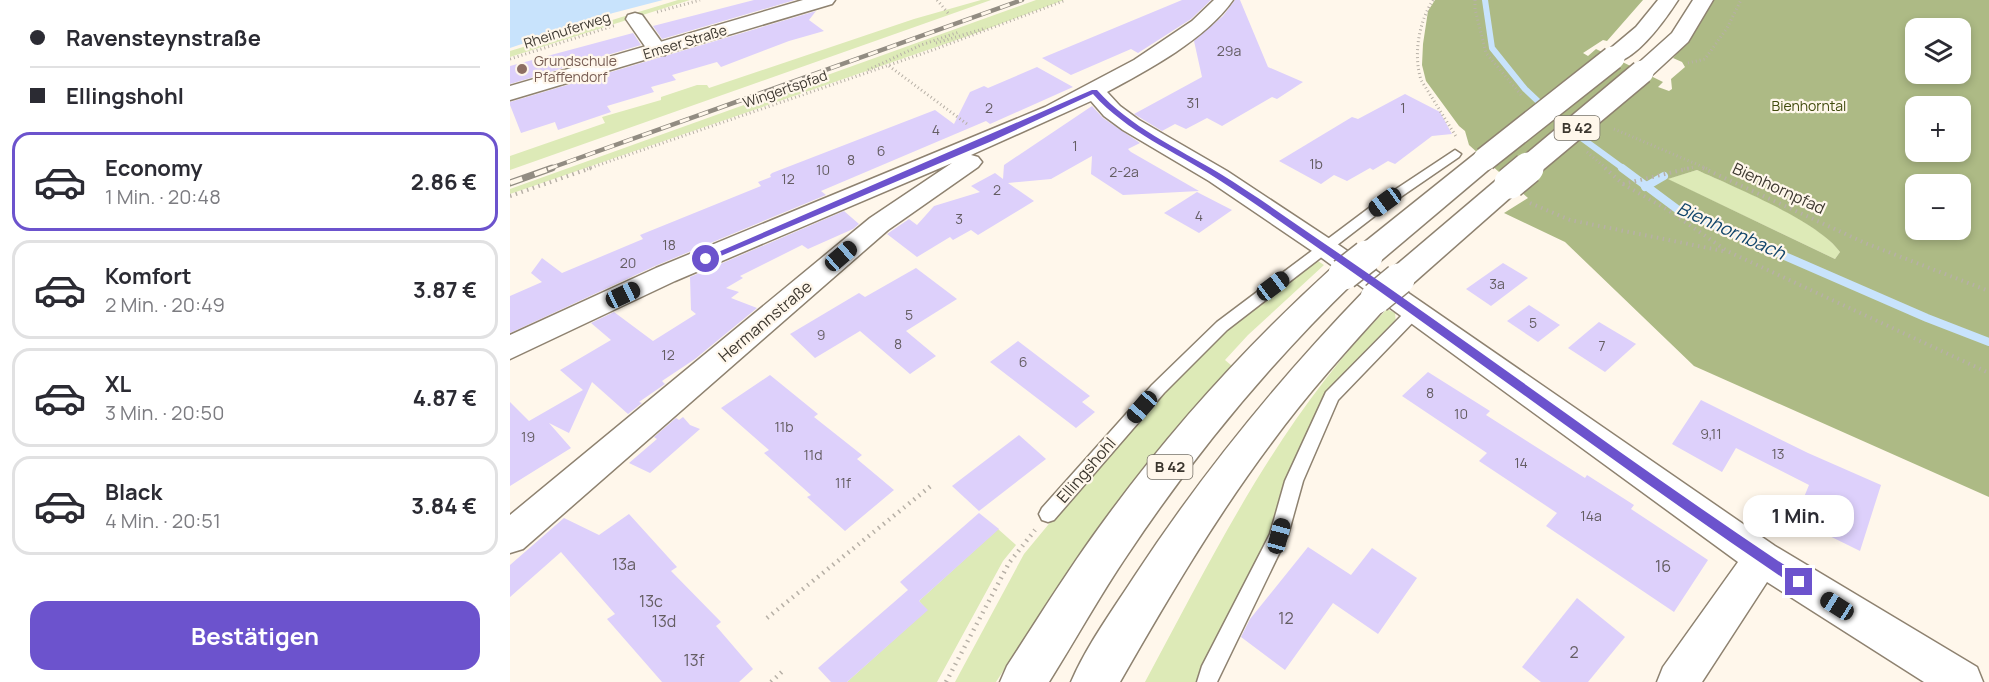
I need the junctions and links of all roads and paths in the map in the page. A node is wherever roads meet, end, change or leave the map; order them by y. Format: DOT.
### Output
graph roads {
  1 [pos="700,0"];
  2 [pos="825,0"];
  3 [pos="937,0"];
  4 [pos="1066,0"];
  5 [pos="1224,0"];
  6 [pos="1433,0"];
  7 [pos="1475,0"];
  8 [pos="1668,0"];
  9 [pos="1703,0"];
  10 [pos="1741,0"];
  11 [pos="948,13"];
  12 [pos="635,19"];
  13 [pos="1002,25"];
  14 [pos="959,32"];
  15 [pos="921,45"];
  16 [pos="658,51"];
  17 [pos="1705,58"];
  18 [pos="510,59"];
  19 [pos="888,65"];
  20 [pos="851,78"];
  21 [pos="1094,91"];
  22 [pos="510,93"];
  23 [pos="1529,102"];
  24 [pos="1040,116"];
  25 [pos="1608,127"];
  26 [pos="989,139"];
  27 [pos="1459,141"];
  28 [pos="1581,147"];
  29 [pos="1455,154"];
  30 [pos="1696,166"];
  31 [pos="1623,184"];
  32 [pos="1518,192"];
  33 [pos="510,196"];
  34 [pos="1727,251"];
  35 [pos="1345,259"];
  36 [pos="1989,291"];
  37 [pos="1414,312"];
  38 [pos="510,348"];
  39 [pos="1989,374"];
  40 [pos="932,485"];
  41 [pos="1048,514"];
  42 [pos="510,537"];
  43 [pos="1762,558"];
  44 [pos="766,618"];
  45 [pos="786,669"];
  46 [pos="771,682"];
  47 [pos="946,682"];
  48 [pos="1023,682"];
  49 [pos="1095,682"];
  50 [pos="1207,682"];
  51 [pos="1678,682"];
  52 [pos="1962,682"];
  1 -- 12 [label="path, Rheinuferweg"];
  2 -- 16 [label="main road, Emser Straße"];
  3 -- 11 [label="path"];
  4 -- 13 [label="path, Wingertspfad"];
  5 -- 21 [label="street, Hermannstraße"];
  6 -- 27 [label="path"];
  7 -- 23 [label="path"];
  8 -- 35 [label="main road, B 42, bridge"];
  9 -- 32 [label="main road, B 42, bridge"];
  10 -- 17 [label="path"];
  12 -- 16 [label="street"];
  12 -- 18 [label="path, Rheinuferweg"];
  13 -- 15 [label="path"];
  13 -- 19 [label="path, Wingertspfad"];
  14 -- 15 [label="path"];
  15 -- 20 [label="path"];
  16 -- 22 [label="main road, Emser Straße"];
  19 -- 20 [label="path, Wingertspfad"];
  19 -- 26 [label="path"];
  20 -- 33 [label="path, Wingertspfad"];
  21 -- 24 [label="street, Hermannstraße"];
  21 -- 35 [label="street"];
  24 -- 26 [label="street"];
  24 -- 42 [label="street, Hermannstraße"];
  25 -- 30 [label="path, Bienhornpfad"];
  26 -- 38 [label="street"];
  28 -- 31 [label="path"];
  29 -- 35 [label="lane, Ellingshohl"];
  30 -- 31 [label="path"];
  30 -- 36 [label="path, Bienhornpfad"];
  31 -- 34 [label="path"];
  32 -- 34 [label="path"];
  32 -- 49 [label="main road, B 42"];
  34 -- 39 [label="path"];
  35 -- 37 [label="street"];
  35 -- 41 [label="lane, Ellingshohl"];
  35 -- 48 [label="main road, B 42"];
  37 -- 43 [label="street"];
  37 -- 50 [label="lane"];
  40 -- 44 [label="path"];
  41 -- 47 [label="path, Ellingshohl"];
  43 -- 51 [label="street"];
  43 -- 52 [label="street"];
  45 -- 46 [label="path"];
}
